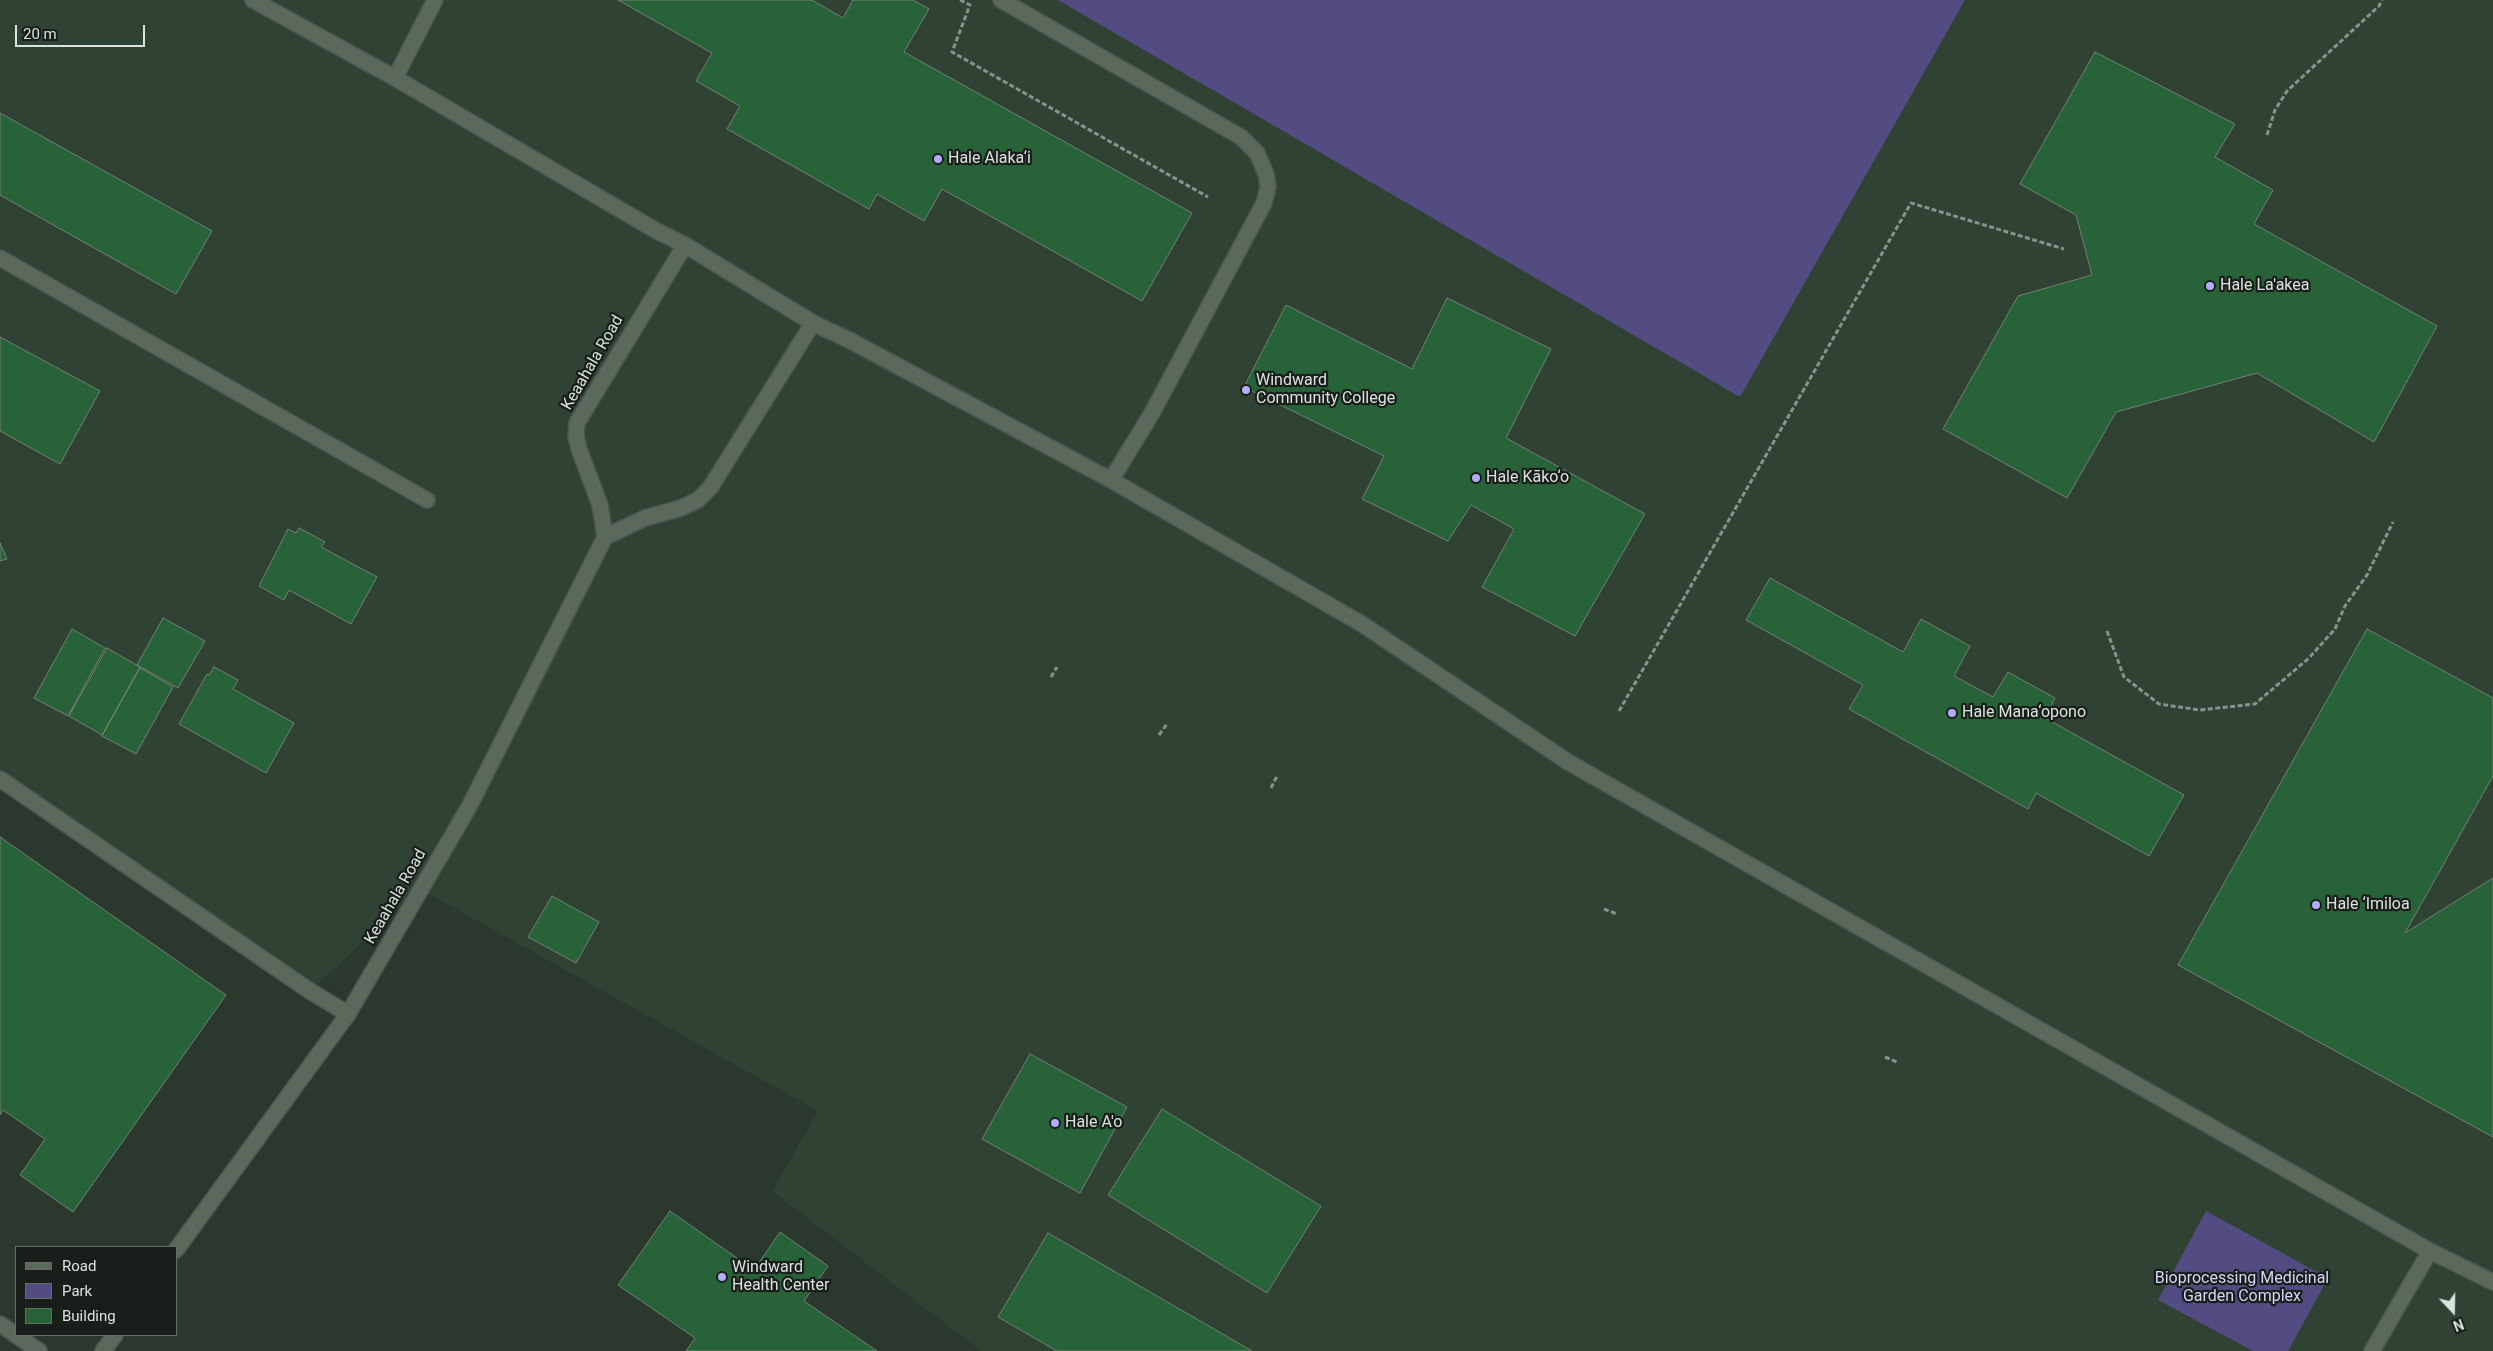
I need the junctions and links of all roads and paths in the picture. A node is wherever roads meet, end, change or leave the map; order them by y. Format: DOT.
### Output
graph roads {
  1 [pos="252,0"];
  2 [pos="435,0"];
  3 [pos="960,0"];
  4 [pos="1001,0"];
  5 [pos="2382,0"];
  6 [pos="395,78"];
  7 [pos="2266,134"];
  8 [pos="1208,197"];
  9 [pos="685,245"];
  10 [pos="2064,249"];
  11 [pos="0,258"];
  12 [pos="813,324"];
  13 [pos="1111,480"];
  14 [pos="427,500"];
  15 [pos="2393,522"];
  16 [pos="605,537"];
  17 [pos="2108,631"];
  18 [pos="1057,667"];
  19 [pos="1051,677"];
  20 [pos="1619,711"];
  21 [pos="1166,724"];
  22 [pos="1159,735"];
  23 [pos="1277,776"];
  24 [pos="0,779"];
  25 [pos="1272,788"];
  26 [pos="1604,909"];
  27 [pos="1617,914"];
  28 [pos="348,1014"];
  29 [pos="1884,1057"];
  30 [pos="1899,1063"];
  31 [pos="178,1247"];
  32 [pos="2430,1251"];
  33 [pos="2493,1282"];
  34 [pos="0,1324"];
  35 [pos="15,1334"];
  36 [pos="17,1336"];
  37 [pos="114,1336"];
  38 [pos="39,1351"];
  39 [pos="103,1351"];
  40 [pos="2372,1351"];
  1 -- 6 [label="street"];
  2 -- 6 [label="street"];
  3 -- 8 [label="path"];
  4 -- 13 [label="street"];
  5 -- 7 [label="path"];
  6 -- 9 [label="street"];
  9 -- 12 [label="street"];
  9 -- 16 [label="street, Keaahala Road"];
  10 -- 20 [label="path"];
  11 -- 14 [label="street"];
  12 -- 13 [label="street"];
  12 -- 16 [label="street"];
  13 -- 32 [label="street"];
  15 -- 17 [label="path"];
  16 -- 28 [label="street, Keaahala Road"];
  18 -- 19 [label="path"];
  21 -- 22 [label="path"];
  23 -- 25 [label="path"];
  24 -- 28 [label="street"];
  26 -- 27 [label="path"];
  28 -- 31 [label="street, Keaahala Road"];
  29 -- 30 [label="path"];
  32 -- 33 [label="street"];
  32 -- 40 [label="street"];
  34 -- 35 [label="street"];
  36 -- 38 [label="street"];
  37 -- 39 [label="street"];
}
